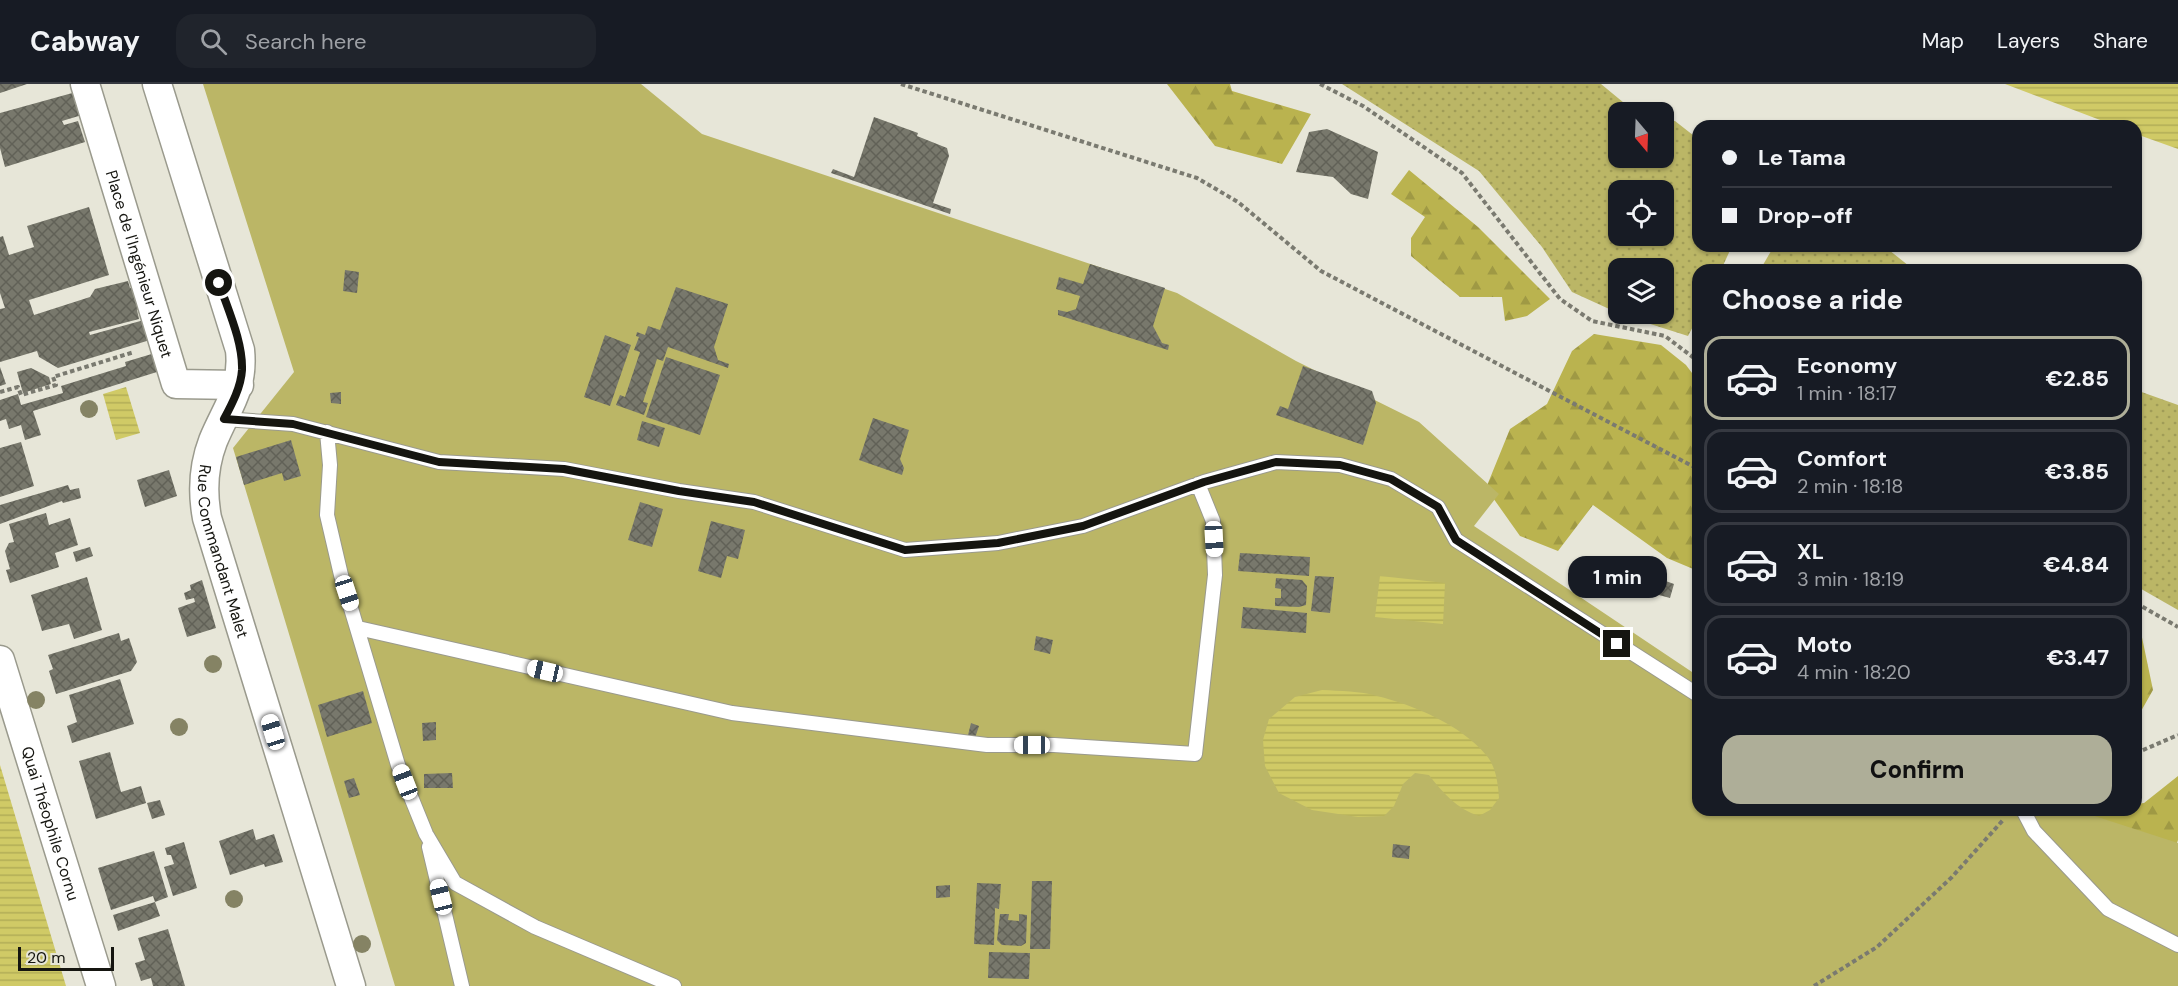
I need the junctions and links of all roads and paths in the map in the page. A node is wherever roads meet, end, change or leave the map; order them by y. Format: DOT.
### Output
graph roads {
  1 [pos="85,84"];
  2 [pos="157,84"];
  3 [pos="901,84"];
  4 [pos="1320,84"];
  5 [pos="164,343"];
  6 [pos="1692,356"];
  7 [pos="239,385"];
  8 [pos="0,392"];
  9 [pos="224,419"];
  10 [pos="327,432"];
  11 [pos="1692,466"];
  12 [pos="1198,484"];
  13 [pos="2142,606"];
  14 [pos="2178,627"];
  15 [pos="358,628"];
  16 [pos="0,660"];
  17 [pos="1692,691"];
  18 [pos="2178,735"];
  19 [pos="2142,750"];
  20 [pos="2026,816"];
  21 [pos="2005,818"];
  22 [pos="426,834"];
  23 [pos="2178,945"];
  24 [pos="101,986"];
  25 [pos="351,986"];
  26 [pos="462,986"];
  27 [pos="674,986"];
  28 [pos="1814,986"];
  1 -- 5 [label="street, Place de l'Ingénieur Niquet"];
  2 -- 7 [label="street, Rue Commandant Malet"];
  3 -- 11 [label="path"];
  4 -- 6 [label="path"];
  5 -- 7 [label="street, Place de l'Ingénieur Niquet"];
  5 -- 8 [label="path"];
  7 -- 9 [label="street, Rue Commandant Malet"];
  9 -- 10 [label="lane"];
  9 -- 25 [label="street, Rue Commandant Malet"];
  10 -- 12 [label="lane"];
  10 -- 15 [label="lane"];
  12 -- 15 [label="lane"];
  12 -- 17 [label="lane"];
  13 -- 14 [label="path"];
  15 -- 22 [label="lane"];
  16 -- 24 [label="street, Quai Théophile Cornu"];
  18 -- 19 [label="path"];
  20 -- 23 [label="lane"];
  21 -- 28 [label="path"];
  22 -- 26 [label="lane"];
  22 -- 27 [label="lane"];
}
